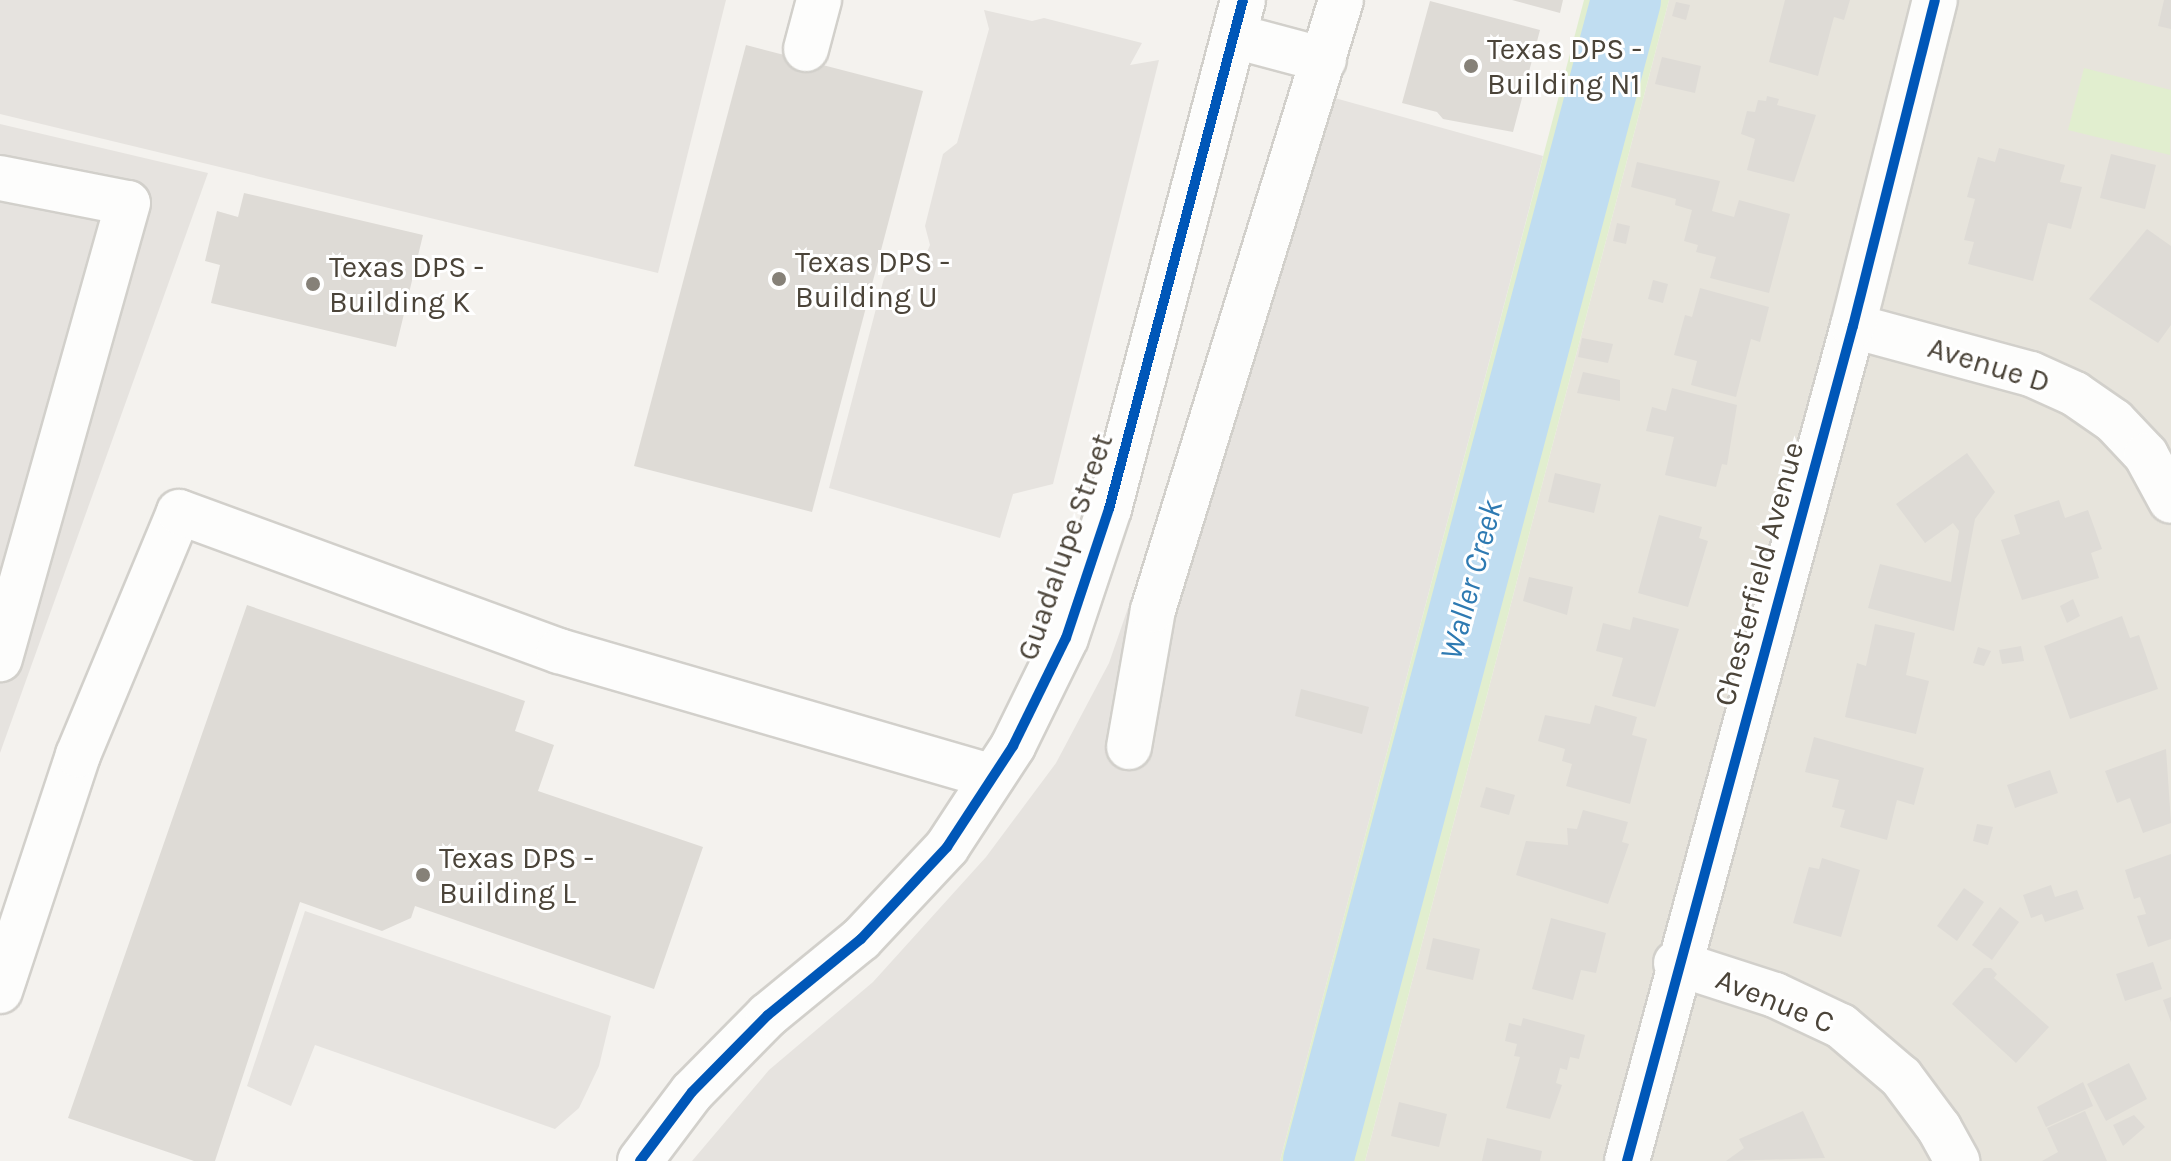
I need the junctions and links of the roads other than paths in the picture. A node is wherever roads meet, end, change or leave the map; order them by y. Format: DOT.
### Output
graph roads {
  1 [pos="819,0"];
  2 [pos="1341,0"];
  3 [pos="1935,0"];
  4 [pos="1238,18"];
  5 [pos="806,49"];
  6 [pos="1324,60"];
  7 [pos="0,178"];
  8 [pos="1853,326"];
  9 [pos="2171,501"];
  10 [pos="13,559"];
  11 [pos="0,659"];
  12 [pos="1129,747"];
  13 [pos="992,777"];
  14 [pos="1676,963"];
  15 [pos="0,991"];
  16 [pos="640,1161"];
  17 [pos="1627,1161"];
  18 [pos="1957,1161"];
  1 -- 5 [label="street"];
  2 -- 6 [label="street"];
  3 -- 8 [label="street, Chesterfield Avenue"];
  4 -- 6 [label="street"];
  4 -- 13 [label="street, Guadalupe Street"];
  6 -- 12 [label="street"];
  7 -- 10 [label="street"];
  8 -- 9 [label="street, Avenue D"];
  8 -- 14 [label="street, Chesterfield Avenue"];
  10 -- 11 [label="street"];
  13 -- 15 [label="street"];
  13 -- 16 [label="street, Guadalupe Street"];
  14 -- 17 [label="street, Chesterfield Avenue"];
  14 -- 18 [label="street, Avenue C"];
}
